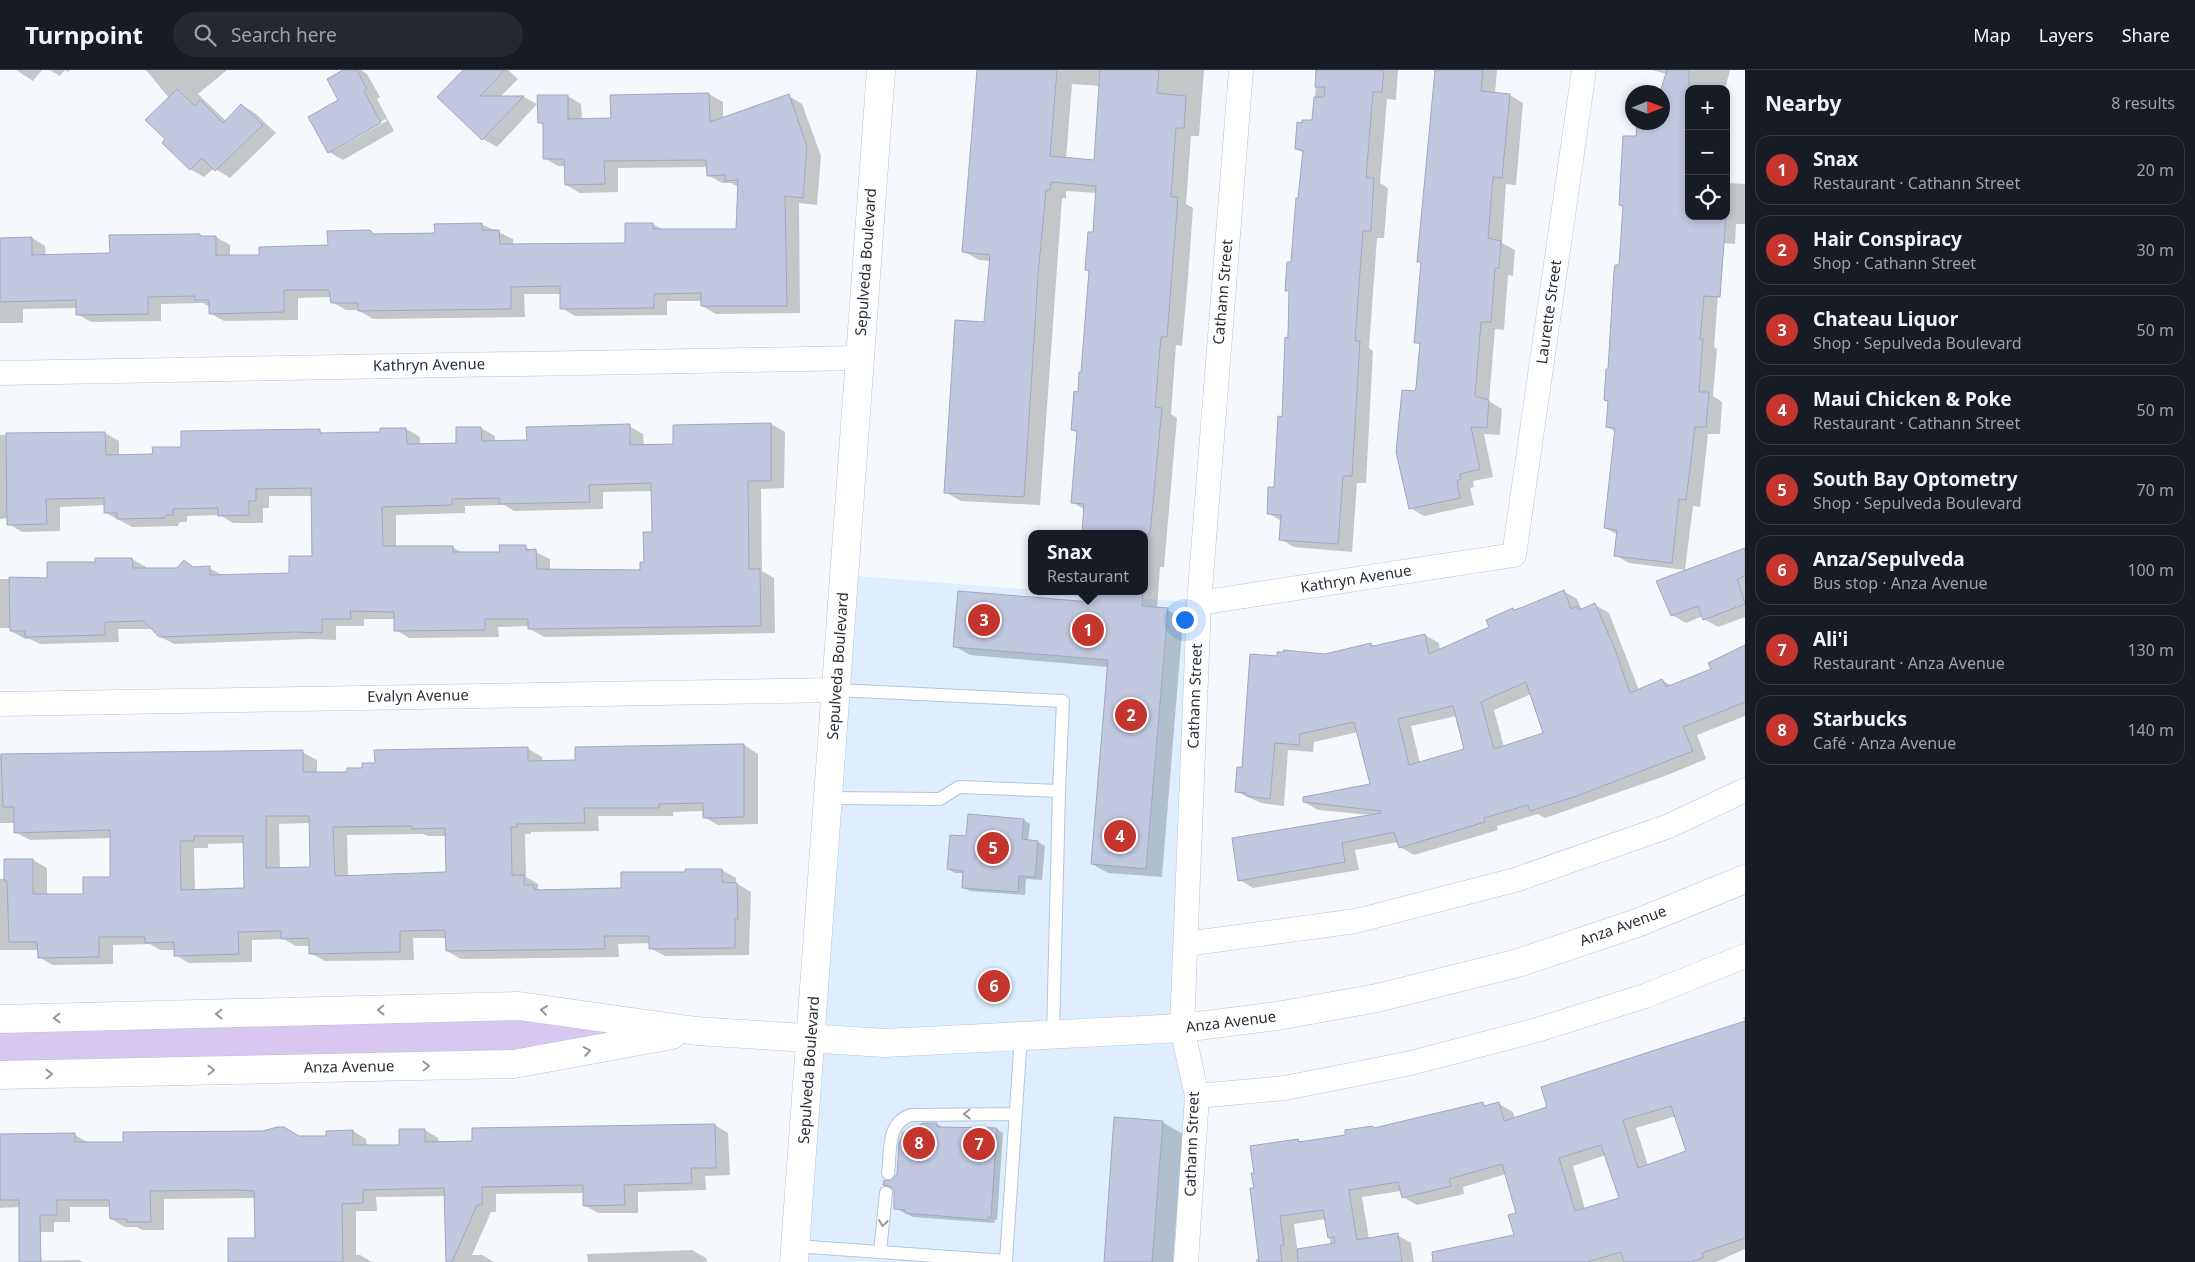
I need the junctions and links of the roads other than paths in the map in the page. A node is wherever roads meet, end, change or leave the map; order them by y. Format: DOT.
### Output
graph roads {
  1 [pos="881,70"];
  2 [pos="1241,70"];
  3 [pos="1584,70"];
  4 [pos="859,358"];
  5 [pos="0,373"];
  6 [pos="1514,555"];
  7 [pos="1199,603"];
  8 [pos="837,690"];
  9 [pos="0,704"];
  10 [pos="1745,790"];
  11 [pos="1059,791"];
  12 [pos="828,798"];
  13 [pos="1745,879"];
  14 [pos="1186,944"];
  15 [pos="1745,956"];
  16 [pos="0,1019"];
  17 [pos="1182,1028"];
  18 [pos="696,1031"];
  19 [pos="1053,1034"];
  20 [pos="1021,1035"];
  21 [pos="812,1038"];
  22 [pos="0,1075"];
  23 [pos="1197,1096"];
  24 [pos="1016,1114"];
  25 [pos="888,1173"];
  26 [pos="886,1194"];
  27 [pos="880,1252"];
  28 [pos="794,1254"];
  29 [pos="1186,1262"];
  1 -- 4 [label="main road, Sepulveda Boulevard"];
  2 -- 7 [label="street, Cathann Street"];
  3 -- 6 [label="street, Laurette Street"];
  4 -- 5 [label="street, Kathryn Avenue"];
  4 -- 8 [label="main road, Sepulveda Boulevard"];
  6 -- 7 [label="street, Kathryn Avenue"];
  7 -- 14 [label="street, Cathann Street"];
  8 -- 9 [label="street, Evalyn Avenue"];
  8 -- 11 [label="lane"];
  8 -- 12 [label="main road, Sepulveda Boulevard"];
  10 -- 14 [label="street"];
  11 -- 12 [label="lane"];
  11 -- 19 [label="lane"];
  12 -- 21 [label="main road, Sepulveda Boulevard"];
  13 -- 17 [label="main road, Anza Avenue"];
  14 -- 17 [label="street, Cathann Street"];
  15 -- 23 [label="street"];
  18 -- 16 [label="main road, Anza Avenue, one-way"];
  17 -- 19 [label="main road, Anza Avenue"];
  17 -- 23 [label="street, Cathann Street"];
  18 -- 21 [label="main road, Anza Avenue"];
  22 -- 18 [label="main road, Anza Avenue, one-way"];
  19 -- 20 [label="main road, Anza Avenue"];
  20 -- 21 [label="main road, Anza Avenue"];
  20 -- 24 [label="lane"];
  21 -- 28 [label="main road, Sepulveda Boulevard"];
  23 -- 29 [label="street, Cathann Street"];
  24 -- 25 [label="lane, one-way"];
  24 -- 27 [label="lane"];
  26 -- 27 [label="lane, one-way"];
  27 -- 28 [label="lane"];
}
